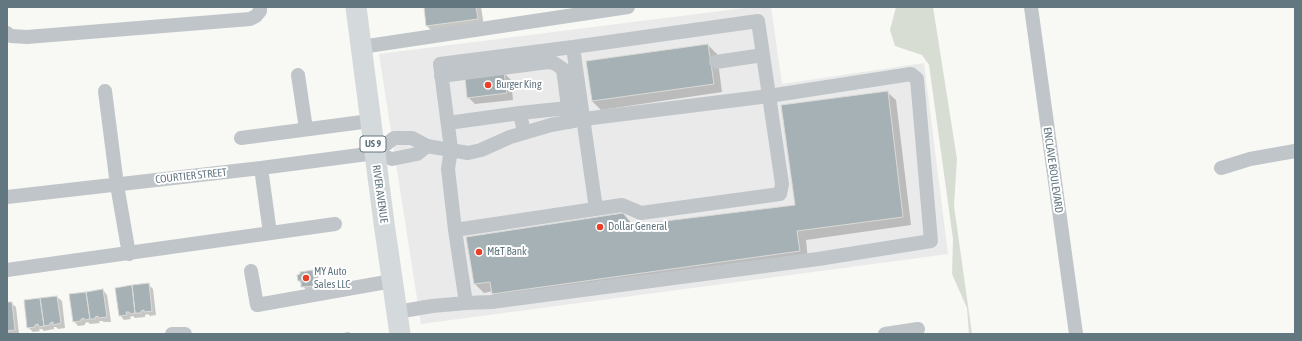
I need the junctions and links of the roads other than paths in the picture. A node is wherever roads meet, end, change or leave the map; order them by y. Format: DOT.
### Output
graph roads {
  1 [pos="260,7"];
  2 [pos="356,7"];
  3 [pos="628,7"];
  4 [pos="1031,7"];
  5 [pos="614,8"];
  6 [pos="7,33"];
  7 [pos="361,46"];
  8 [pos="573,47"];
  9 [pos="763,56"];
  10 [pos="716,62"];
  11 [pos="298,75"];
  12 [pos="441,76"];
  13 [pos="105,91"];
  14 [pos="769,96"];
  15 [pos="520,113"];
  16 [pos="574,116"];
  17 [pos="370,120"];
  18 [pos="448,123"];
  19 [pos="306,129"];
  20 [pos="524,133"];
  21 [pos="241,138"];
  22 [pos="427,146"];
  23 [pos="451,149"];
  24 [pos="1295,151"];
  25 [pos="375,153"];
  26 [pos="261,168"];
  27 [pos="1221,168"];
  28 [pos="117,184"];
  29 [pos="7,197"];
  30 [pos="596,209"];
  31 [pos="335,224"];
  32 [pos="455,230"];
  33 [pos="270,233"];
  34 [pos="129,254"];
  35 [pos="7,270"];
  36 [pos="251,271"];
  37 [pos="392,281"];
  38 [pos="466,303"];
  39 [pos="397,312"];
  40 [pos="918,329"];
  41 [pos="172,334"];
  42 [pos="185,334"];
  43 [pos="400,334"];
  44 [pos="885,334"];
  45 [pos="1076,334"];
  1 -- 6 [label="street"];
  2 -- 7 [label="highway, RIVER AVENUE / US 9"];
  3 -- 5 [label="street"];
  4 -- 45 [label="street, ENCLAVE BOULEVARD"];
  5 -- 7 [label="street"];
  7 -- 17 [label="highway, RIVER AVENUE / US 9"];
  8 -- 9 [label="street"];
  8 -- 12 [label="street"];
  8 -- 16 [label="street"];
  9 -- 10 [label="street"];
  9 -- 14 [label="street"];
  11 -- 19 [label="street"];
  12 -- 16 [label="street"];
  12 -- 18 [label="street"];
  13 -- 28 [label="street"];
  14 -- 16 [label="street"];
  14 -- 30 [label="street"];
  14 -- 38 [label="street"];
  15 -- 16 [label="street"];
  15 -- 18 [label="street"];
  15 -- 20 [label="street"];
  16 -- 20 [label="street"];
  16 -- 30 [label="street"];
  17 -- 19 [label="street"];
  17 -- 25 [label="highway, RIVER AVENUE / US 9"];
  18 -- 23 [label="street"];
  19 -- 21 [label="street"];
  20 -- 23 [label="street"];
  22 -- 23 [label="street"];
  22 -- 25 [label="street"];
  22 -- 25 [label="street"];
  23 -- 32 [label="street"];
  24 -- 27 [label="street"];
  25 -- 26 [label="street, COURTIER STREET"];
  25 -- 37 [label="highway, RIVER AVENUE / US 9"];
  26 -- 28 [label="street, COURTIER STREET"];
  26 -- 33 [label="street"];
  28 -- 29 [label="street, COURTIER STREET"];
  28 -- 34 [label="street"];
  30 -- 32 [label="street"];
  31 -- 33 [label="street"];
  32 -- 38 [label="street"];
  33 -- 34 [label="street"];
  34 -- 35 [label="street"];
  36 -- 37 [label="street"];
  37 -- 39 [label="highway, RIVER AVENUE / US 9"];
  38 -- 39 [label="street"];
  39 -- 43 [label="highway, RIVER AVENUE / US 9"];
  40 -- 44 [label="street"];
  41 -- 42 [label="street"];
}
